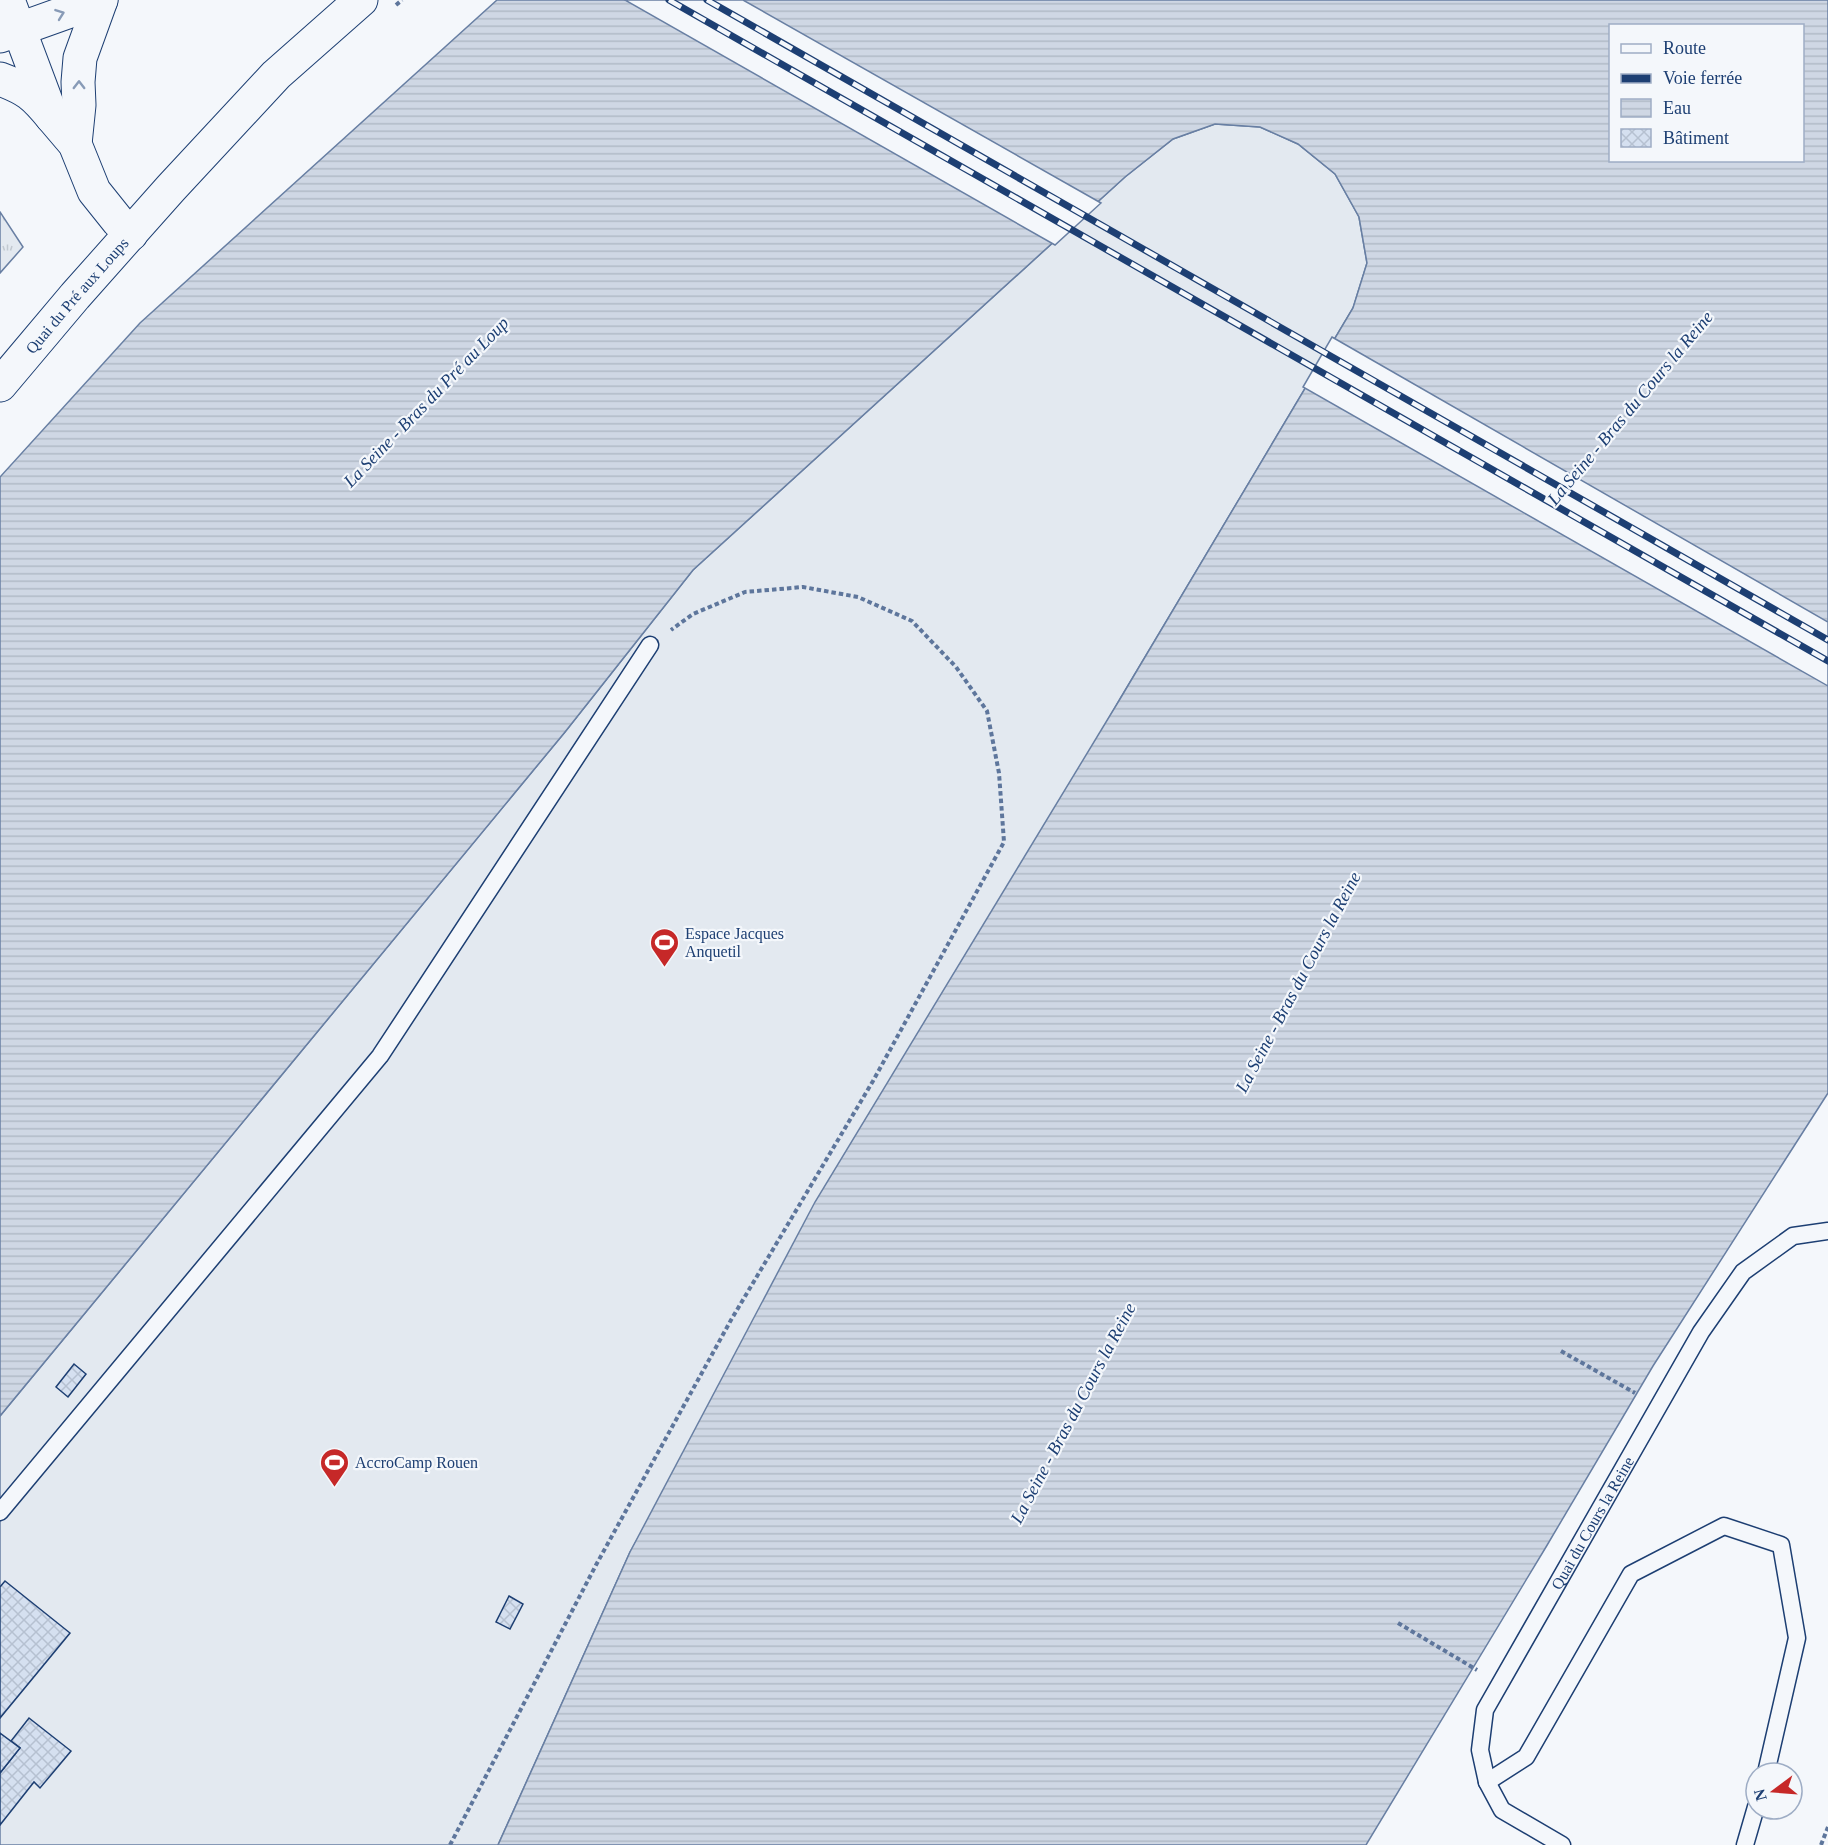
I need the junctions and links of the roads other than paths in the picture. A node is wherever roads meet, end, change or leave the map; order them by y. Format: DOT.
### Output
graph roads {
  1 [pos="101,0"];
  2 [pos="361,0"];
  3 [pos="9,22"];
  4 [pos="0,79"];
  5 [pos="52,117"];
  6 [pos="75,144"];
  7 [pos="131,234"];
  8 [pos="0,385"];
  9 [pos="650,645"];
  10 [pos="1828,1231"];
  11 [pos="0,1512"];
  12 [pos="1769,1761"];
  13 [pos="1487,1782"];
  14 [pos="1752,1821"];
  15 [pos="1562,1845"];
  16 [pos="1745,1845"];
  3 -- 1 [label="street, one-way"];
  6 -- 1 [label="street, one-way"];
  2 -- 7 [label="street, Quai du Pré aux Loups"];
  3 -- 5 [label="street"];
  4 -- 5 [label="street"];
  5 -- 6 [label="street"];
  6 -- 7 [label="street"];
  7 -- 8 [label="street, Quai du Pré aux Loups"];
  9 -- 11 [label="lane"];
  10 -- 13 [label="lane, Quai du Cours la Reine"];
  12 -- 13 [label="lane"];
  13 -- 15 [label="lane, Quai du Cours la Reine"];
  14 -- 16 [label="lane"];
}
